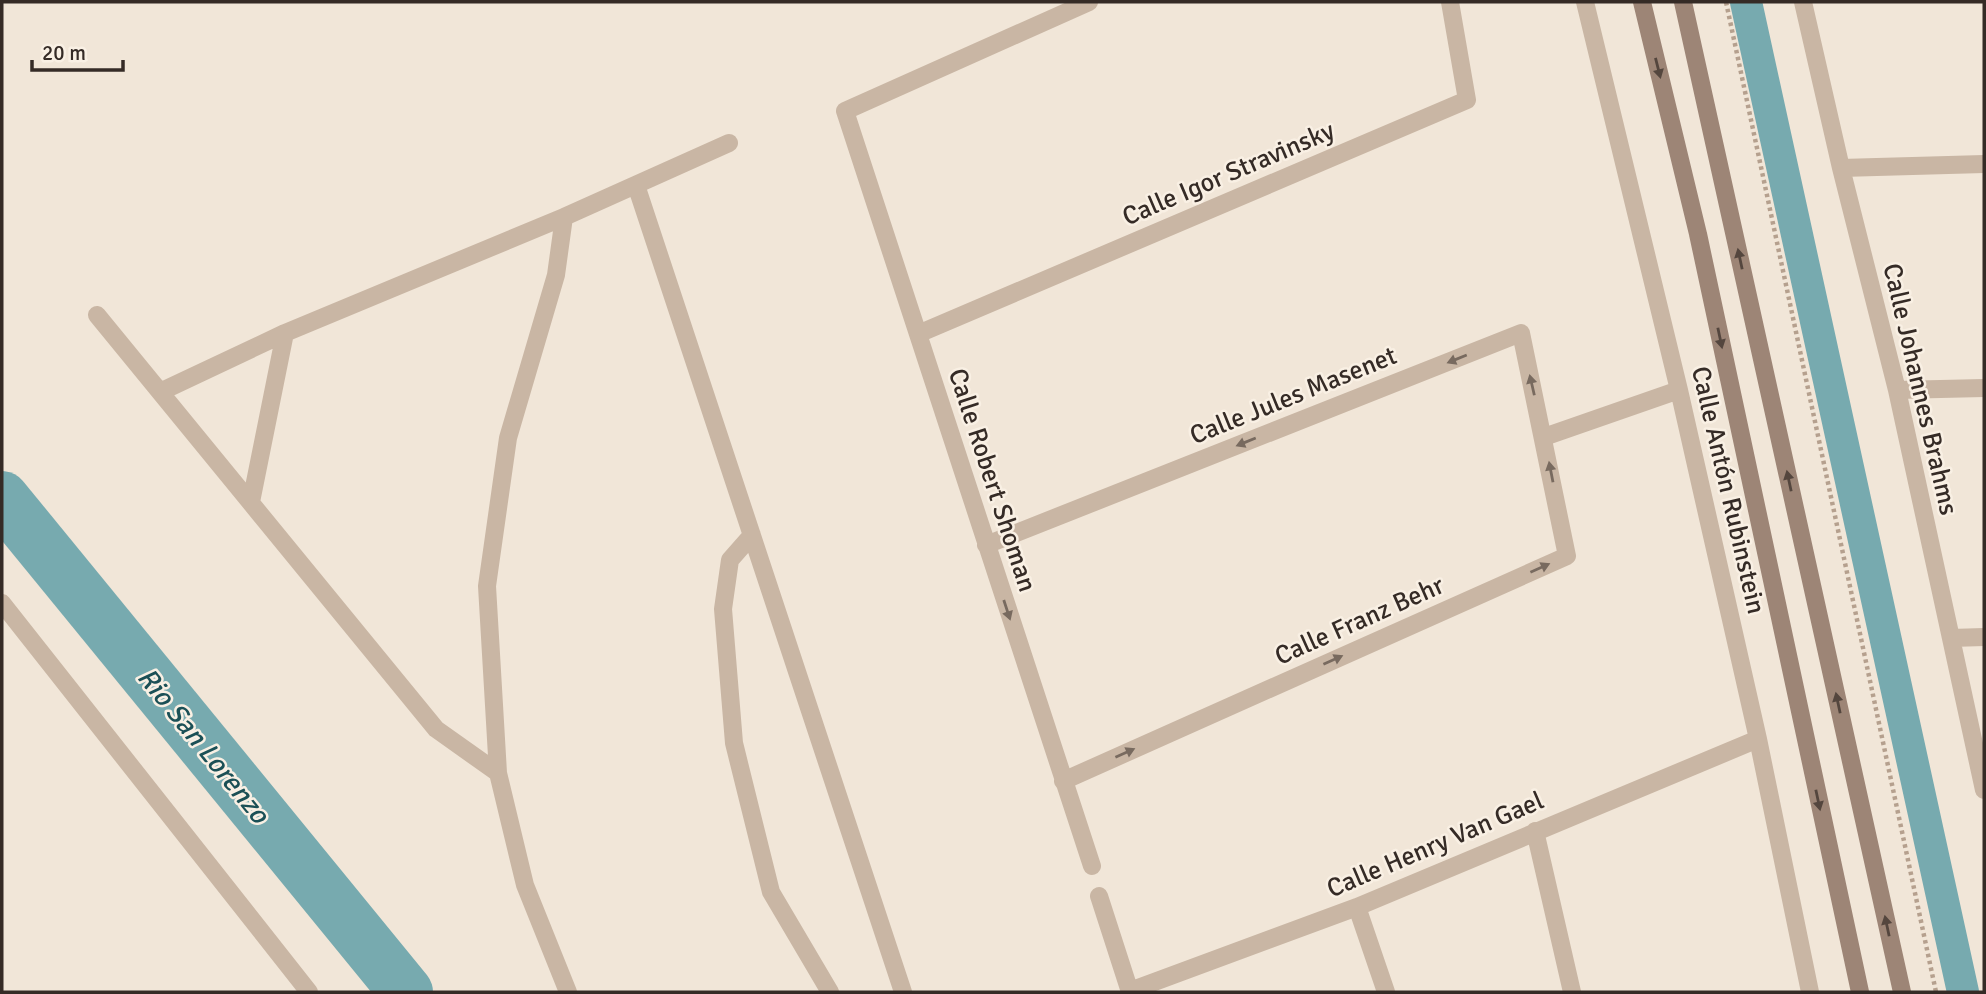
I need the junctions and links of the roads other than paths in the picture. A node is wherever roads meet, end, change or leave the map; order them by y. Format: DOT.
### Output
graph roads {
  1 [pos="1089,2"];
  2 [pos="1450,2"];
  3 [pos="1585,2"];
  4 [pos="1642,2"];
  5 [pos="1683,2"];
  6 [pos="1803,2"];
  7 [pos="729,144"];
  8 [pos="1984,164"];
  9 [pos="1841,168"];
  10 [pos="636,185"];
  11 [pos="564,217"];
  12 [pos="97,315"];
  13 [pos="285,333"];
  14 [pos="918,334"];
  15 [pos="1984,388"];
  16 [pos="1679,390"];
  17 [pos="1897,390"];
  18 [pos="160,393"];
  19 [pos="1544,437"];
  20 [pos="251,502"];
  21 [pos="752,535"];
  22 [pos="986,545"];
  23 [pos="2,603"];
  24 [pos="1984,637"];
  25 [pos="1951,638"];
  26 [pos="1758,738"];
  27 [pos="498,773"];
  28 [pos="1063,781"];
  29 [pos="1984,790"];
  30 [pos="1535,831"];
  31 [pos="1092,866"];
  32 [pos="1099,896"];
  33 [pos="1357,907"];
  34 [pos="309,992"];
  35 [pos="568,992"];
  36 [pos="830,992"];
  37 [pos="903,992"];
  38 [pos="1130,992"];
  39 [pos="1386,992"];
  40 [pos="1572,992"];
  41 [pos="1810,992"];
  42 [pos="1860,992"];
  43 [pos="1902,992"];
  1 -- 14 [label="street, Calle Robert Shoman"];
  2 -- 14 [label="street, Calle Igor Stravinsky"];
  3 -- 16 [label="street, Calle Antón Rubinstein"];
  4 -- 42 [label="main road, Calle Antón Rubinstein, one-way"];
  43 -- 5 [label="main road, one-way"];
  6 -- 9 [label="street, Calle Johannes Brahms"];
  7 -- 10 [label="street"];
  8 -- 9 [label="street"];
  9 -- 17 [label="street, Calle Johannes Brahms"];
  10 -- 11 [label="street"];
  10 -- 21 [label="street"];
  11 -- 13 [label="street"];
  11 -- 27 [label="street"];
  12 -- 18 [label="street"];
  13 -- 18 [label="street"];
  13 -- 20 [label="street"];
  14 -- 22 [label="street, Calle Robert Shoman"];
  15 -- 17 [label="street"];
  16 -- 19 [label="street"];
  16 -- 26 [label="street, Calle Antón Rubinstein"];
  17 -- 25 [label="street, Calle Johannes Brahms"];
  18 -- 20 [label="street"];
  19 -- 22 [label="street, Calle Jules Masenet, one-way"];
  28 -- 19 [label="street, Calle Franz Behr, one-way"];
  20 -- 27 [label="street"];
  21 -- 36 [label="street"];
  21 -- 37 [label="street"];
  22 -- 28 [label="street, Calle Robert Shoman, one-way"];
  23 -- 34 [label="street"];
  24 -- 25 [label="street"];
  25 -- 29 [label="street, Calle Johannes Brahms"];
  26 -- 30 [label="street, Calle Henry Van Gael"];
  26 -- 41 [label="street, Calle Antón Rubinstein"];
  27 -- 35 [label="street"];
  28 -- 31 [label="street, Calle Robert Shoman"];
  30 -- 33 [label="street, Calle Henry Van Gael"];
  30 -- 40 [label="street"];
  32 -- 38 [label="street"];
  33 -- 38 [label="street, Calle Henry Van Gael"];
  33 -- 39 [label="street"];
}
